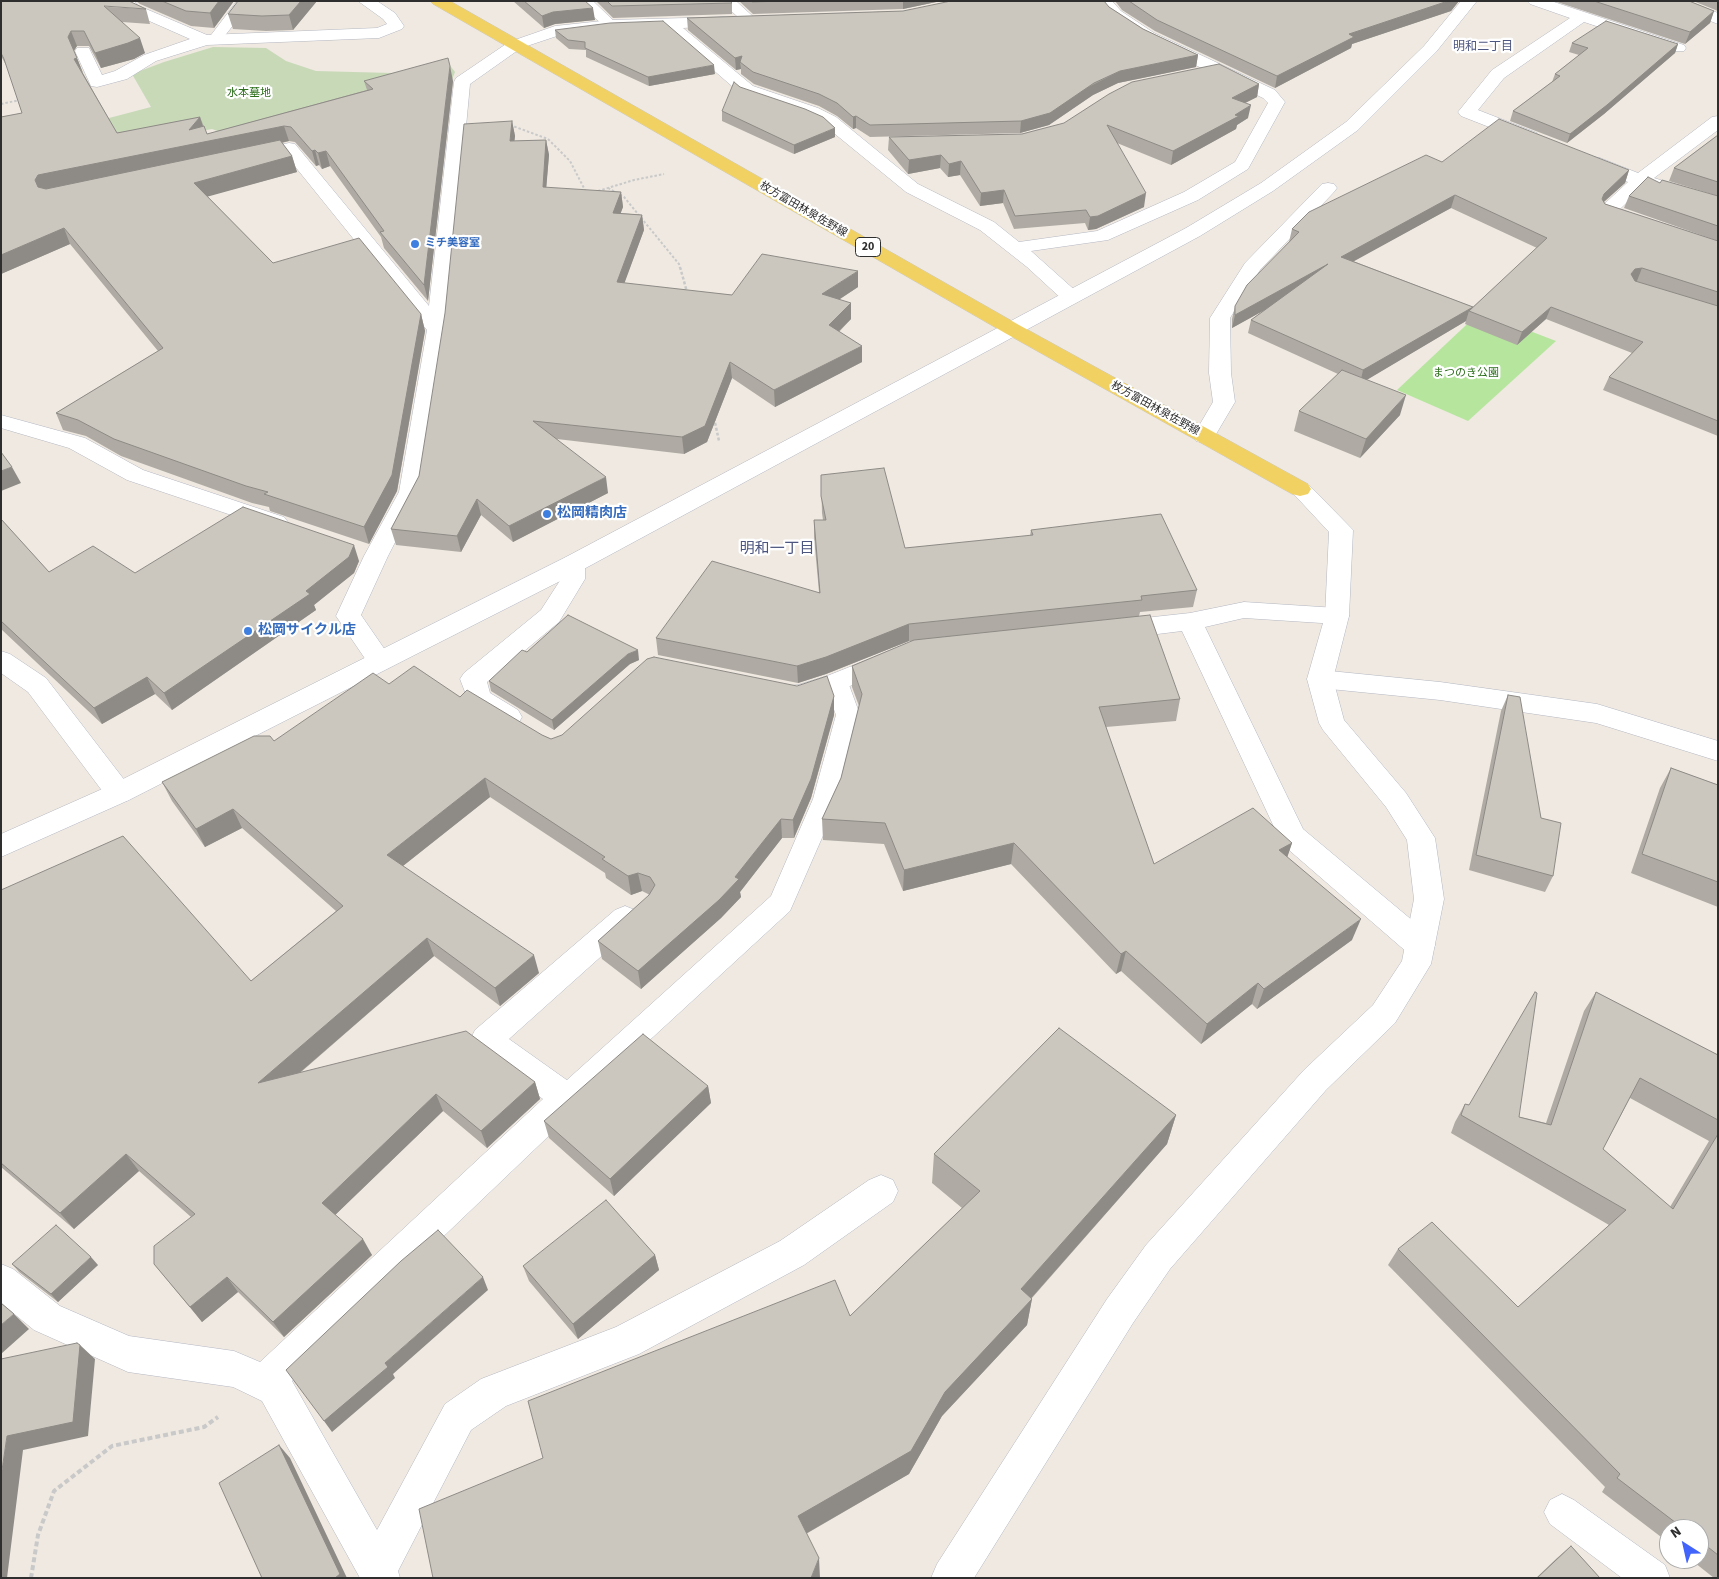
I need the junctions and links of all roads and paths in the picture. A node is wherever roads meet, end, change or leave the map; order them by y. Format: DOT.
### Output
graph roads {
  1 [pos="125,1"];
  2 [pos="245,1"];
  3 [pos="366,1"];
  4 [pos="438,1"];
  5 [pos="584,1"];
  6 [pos="727,1"];
  7 [pos="1103,1"];
  8 [pos="1469,1"];
  9 [pos="1535,1"];
  10 [pos="1672,1"];
  11 [pos="1582,17"];
  12 [pos="1718,19"];
  13 [pos="771,21"];
  14 [pos="752,22"];
  15 [pos="669,24"];
  16 [pos="610,25"];
  17 [pos="210,40"];
  18 [pos="514,45"];
  19 [pos="1678,48"];
  20 [pos="83,51"];
  21 [pos="1219,70"];
  22 [pos="1191,76"];
  23 [pos="20,100"];
  24 [pos="1,104"];
  25 [pos="459,112"];
  26 [pos="1718,121"];
  27 [pos="885,143"];
  28 [pos="856,144"];
  29 [pos="1549,144"];
  30 [pos="1576,154"];
  31 [pos="232,160"];
  32 [pos="668,174"];
  33 [pos="1640,180"];
  34 [pos="608,188"];
  35 [pos="1328,188"];
  36 [pos="594,193"];
  37 [pos="587,195"];
  38 [pos="1718,204"];
  39 [pos="1654,227"];
  40 [pos="1015,248"];
  41 [pos="695,292"];
  42 [pos="1071,297"];
  43 [pos="437,329"];
  44 [pos="1012,329"];
  45 [pos="713,412"];
  46 [pos="1,421"];
  47 [pos="1204,436"];
  48 [pos="745,471"];
  49 [pos="1300,490"];
  50 [pos="293,528"];
  51 [pos="572,564"];
  52 [pos="1337,616"];
  53 [pos="1190,622"];
  54 [pos="1093,633"];
  55 [pos="909,652"];
  56 [pos="1,660"];
  57 [pos="379,660"];
  58 [pos="1320,679"];
  59 [pos="836,682"];
  60 [pos="769,688"];
  61 [pos="525,727"];
  62 [pos="1718,751"];
  63 [pos="119,793"];
  64 [pos="1,846"];
  65 [pos="641,904"];
  66 [pos="1420,945"];
  67 [pos="567,1098"];
  68 [pos="881,1191"];
  69 [pos="1,1280"];
  70 [pos="264,1383"];
  71 [pos="1562,1512"];
  72 [pos="379,1573"];
  73 [pos="31,1578"];
  74 [pos="951,1578"];
  75 [pos="1652,1578"];
  1 -- 17 [label="street"];
  2 -- 17 [label="lane"];
  3 -- 17 [label="street"];
  4 -- 18 [label="main road, 枚方富田林泉佐野線 / 20"];
  5 -- 16 [label="lane"];
  6 -- 14 [label="lane"];
  7 -- 21 [label="street"];
  8 -- 42 [label="street"];
  9 -- 11 [label="street"];
  10 -- 12 [label="street"];
  11 -- 19 [label="street"];
  11 -- 29 [label="street"];
  13 -- 14 [label="street"];
  14 -- 15 [label="street"];
  15 -- 16 [label="street"];
  15 -- 28 [label="street"];
  16 -- 18 [label="street"];
  17 -- 20 [label="street"];
  18 -- 25 [label="street"];
  18 -- 44 [label="main road, 枚方富田林泉佐野線 / 20"];
  21 -- 22 [label="street"];
  21 -- 40 [label="street"];
  23 -- 24 [label="path"];
  25 -- 37 [label="path"];
  25 -- 43 [label="street"];
  26 -- 33 [label="street"];
  27 -- 28 [label="street"];
  28 -- 40 [label="street"];
  30 -- 33 [label="street"];
  31 -- 43 [label="street"];
  32 -- 34 [label="path"];
  33 -- 38 [label="street"];
  33 -- 39 [label="street"];
  34 -- 36 [label="path"];
  34 -- 41 [label="path"];
  35 -- 47 [label="street"];
  40 -- 42 [label="street"];
  42 -- 44 [label="street"];
  43 -- 57 [label="street"];
  44 -- 47 [label="main road, 枚方富田林泉佐野線 / 20"];
  44 -- 48 [label="street"];
  45 -- 48 [label="path"];
  46 -- 50 [label="street"];
  47 -- 49 [label="main road, 枚方富田林泉佐野線 / 20"];
  48 -- 51 [label="street"];
  49 -- 52 [label="street"];
  51 -- 57 [label="street"];
  51 -- 61 [label="street"];
  52 -- 53 [label="street"];
  52 -- 58 [label="street"];
  53 -- 54 [label="street"];
  53 -- 66 [label="street"];
  55 -- 59 [label="street"];
  56 -- 63 [label="street"];
  57 -- 63 [label="street"];
  58 -- 62 [label="street"];
  58 -- 66 [label="street"];
  59 -- 60 [label="street"];
  59 -- 67 [label="lane"];
  63 -- 64 [label="street"];
  65 -- 67 [label="street"];
  66 -- 74 [label="street"];
  67 -- 70 [label="street"];
  68 -- 72 [label="street"];
  69 -- 70 [label="street"];
  70 -- 72 [label="street"];
  70 -- 73 [label="path"];
  71 -- 75 [label="lane"];
}
